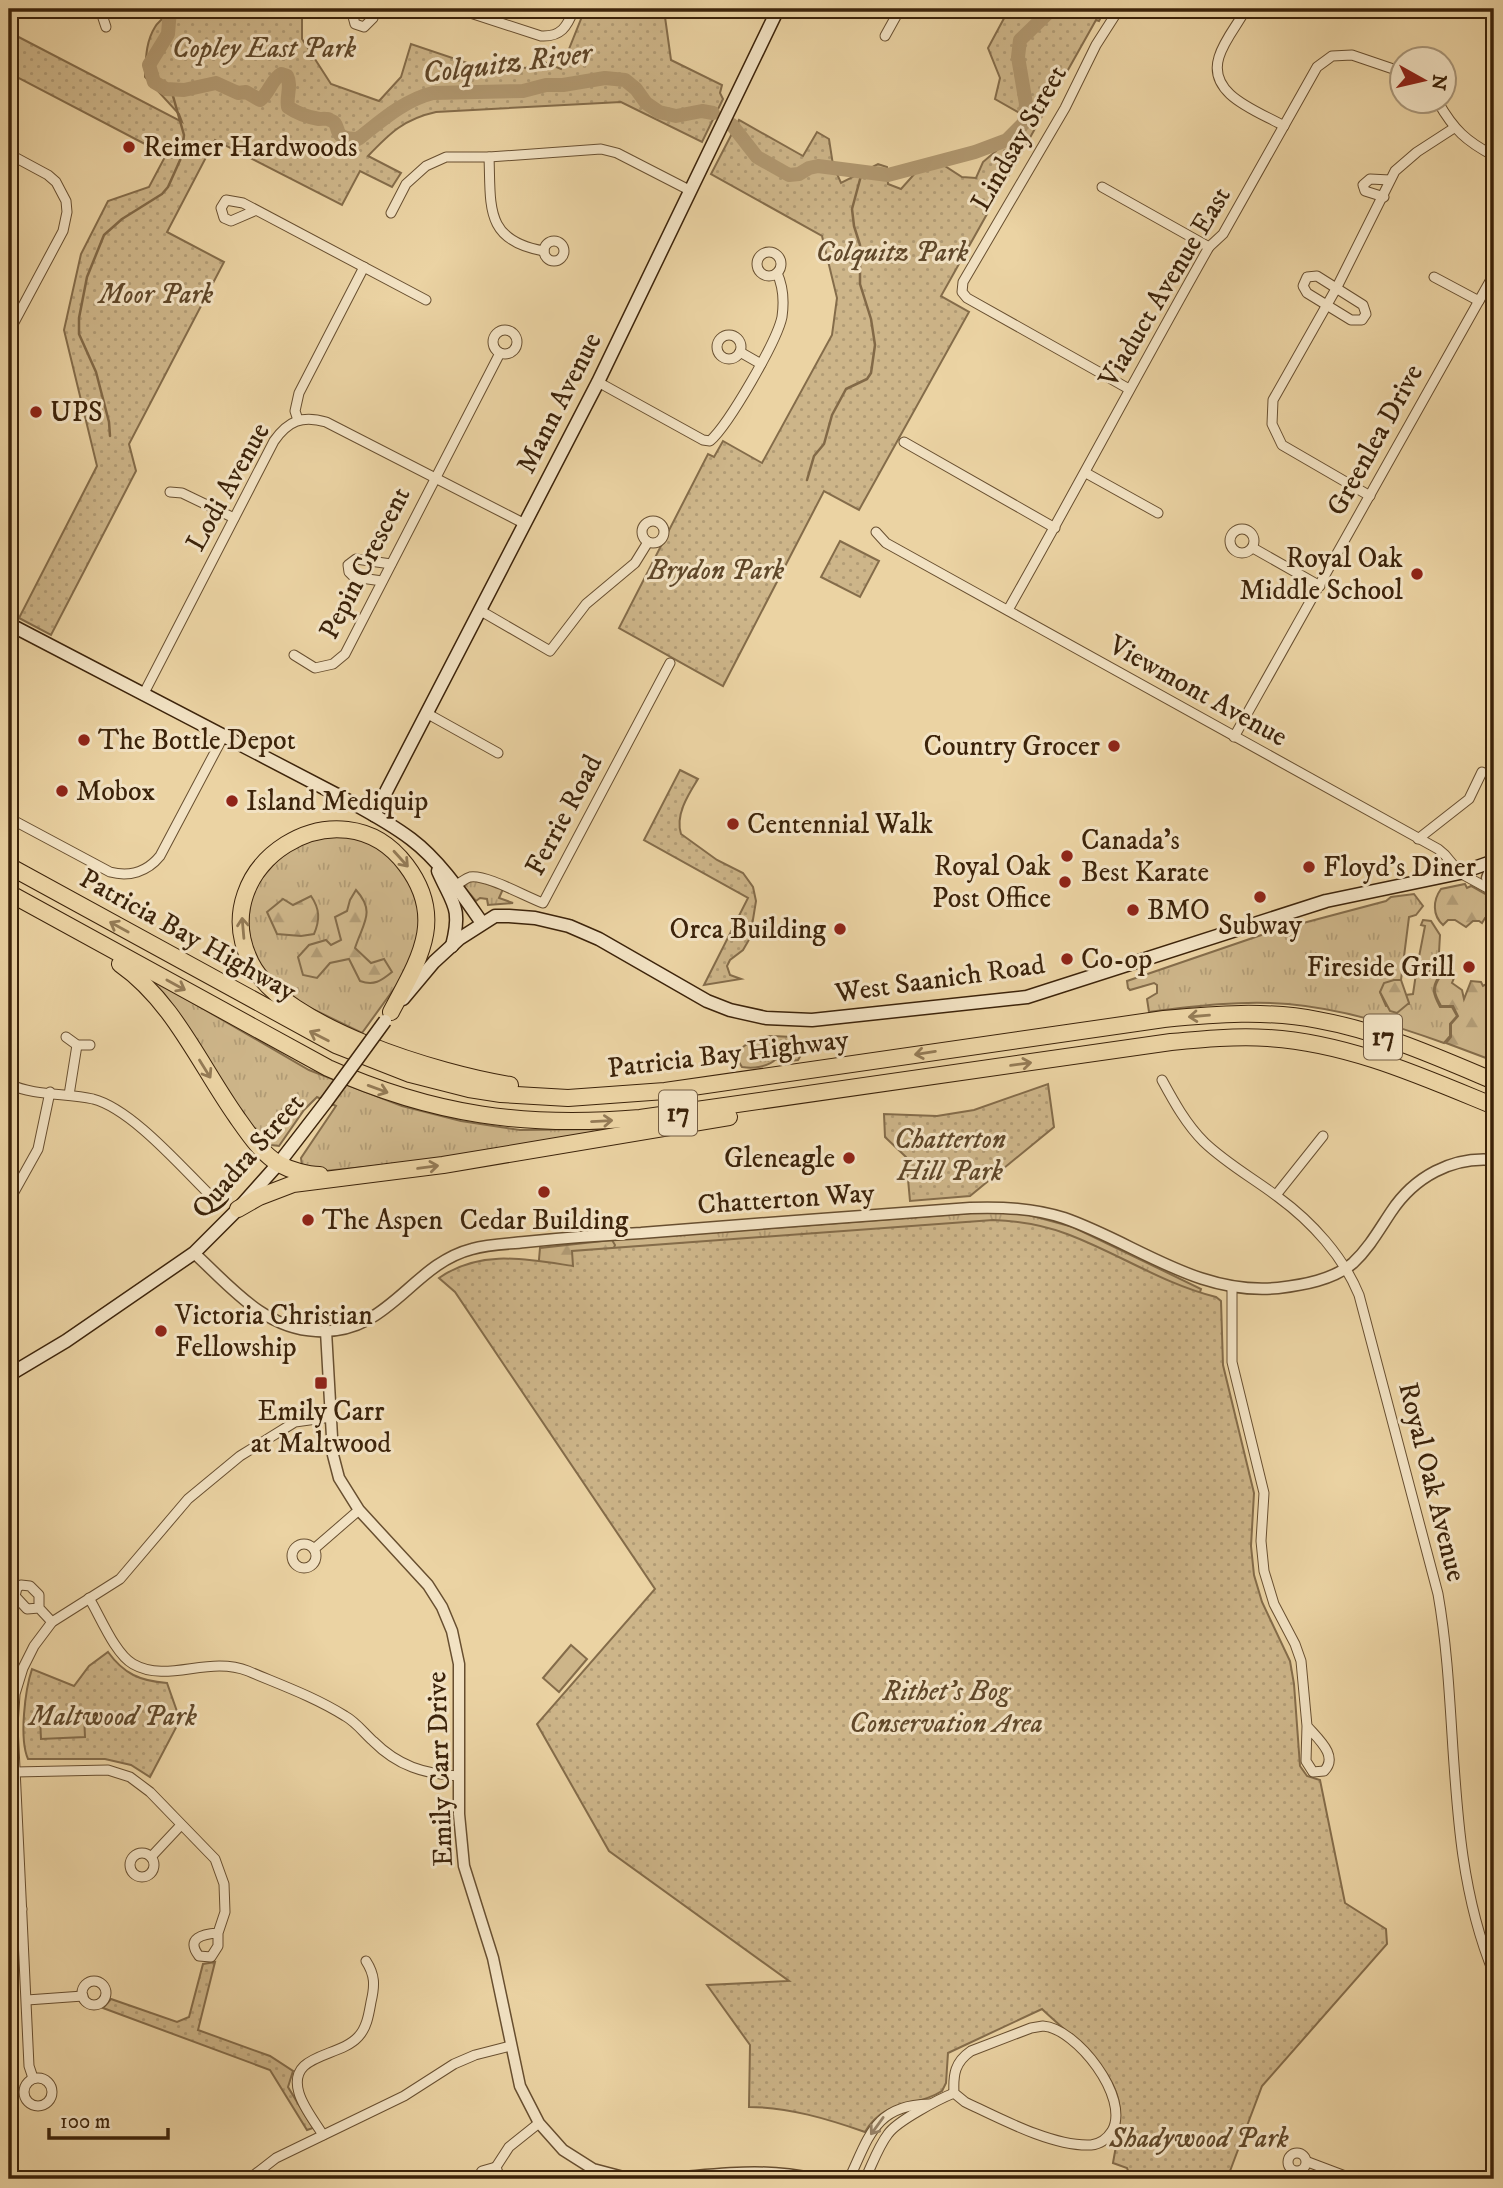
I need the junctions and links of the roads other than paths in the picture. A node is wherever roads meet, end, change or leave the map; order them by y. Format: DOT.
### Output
graph roads {
  1 [pos="100,9"];
  2 [pos="351,9"];
  3 [pos="376,9"];
  4 [pos="458,9"];
  5 [pos="574,9"];
  6 [pos="778,9"];
  7 [pos="900,9"];
  8 [pos="1119,9"];
  9 [pos="1246,9"];
  10 [pos="106,27"];
  11 [pos="885,36"];
  12 [pos="1388,67"];
  13 [pos="1447,116"];
  14 [pos="1284,126"];
  15 [pos="1454,128"];
  16 [pos="9,154"];
  17 [pos="1494,156"];
  18 [pos="489,157"];
  19 [pos="1390,180"];
  20 [pos="1102,187"];
  21 [pos="691,191"];
  22 [pos="1384,197"];
  23 [pos="254,211"];
  24 [pos="391,213"];
  25 [pos="1209,247"];
  26 [pos="544,251"];
  27 [pos="364,267"];
  28 [pos="777,273"];
  29 [pos="1434,277"];
  30 [pos="1493,280"];
  31 [pos="1337,287"];
  32 [pos="426,300"];
  33 [pos="1479,301"];
  34 [pos="1327,304"];
  35 [pos="9,332"];
  36 [pos="740,352"];
  37 [pos="500,353"];
  38 [pos="761,364"];
  39 [pos="598,382"];
  40 [pos="1129,389"];
  41 [pos="298,420"];
  42 [pos="904,442"];
  43 [pos="1086,473"];
  44 [pos="434,479"];
  45 [pos="170,492"];
  46 [pos="1370,496"];
  47 [pos="1158,513"];
  48 [pos="234,518"];
  49 [pos="525,524"];
  50 [pos="1055,527"];
  51 [pos="876,533"];
  52 [pos="648,542"];
  53 [pos="1253,548"];
  54 [pos="391,564"];
  55 [pos="382,581"];
  56 [pos="1321,586"];
  57 [pos="1008,610"];
  58 [pos="481,611"];
  59 [pos="9,624"];
  60 [pos="294,655"];
  61 [pos="670,663"];
  62 [pos="144,695"];
  63 [pos="428,713"];
  64 [pos="223,737"];
  65 [pos="1234,737"];
  66 [pos="498,753"];
  67 [pos="1482,772"];
  68 [pos="374,815"];
  69 [pos="9,818"];
  70 [pos="1418,839"];
  71 [pos="434,862"];
  72 [pos="1494,862"];
  73 [pos="9,866"];
  74 [pos="1460,873"];
  75 [pos="456,885"];
  76 [pos="1493,891"];
  77 [pos="9,893"];
  78 [pos="9,901"];
  79 [pos="482,923"];
  80 [pos="452,946"];
  81 [pos="1267,1014"];
  82 [pos="388,1017"];
  83 [pos="66,1037"];
  84 [pos="77,1045"];
  85 [pos="90,1045"];
  86 [pos="1391,1065"];
  87 [pos="986,1069"];
  88 [pos="1494,1071"];
  89 [pos="1162,1080"];
  90 [pos="1494,1081"];
  91 [pos="9,1084"];
  92 [pos="666,1091"];
  93 [pos="50,1092"];
  94 [pos="69,1096"];
  95 [pos="1494,1106"];
  96 [pos="1494,1115"];
  97 [pos="1323,1136"];
  98 [pos="1494,1160"];
  99 [pos="279,1163"];
  100 [pos="360,1175"];
  101 [pos="11,1194"];
  102 [pos="1276,1195"];
  103 [pos="212,1197"];
  104 [pos="238,1209"];
  105 [pos="194,1254"];
  106 [pos="1345,1268"];
  107 [pos="1232,1287"];
  108 [pos="326,1331"];
  109 [pos="9,1375"];
  110 [pos="331,1417"];
  111 [pos="359,1510"];
  112 [pos="314,1549"];
  113 [pos="89,1598"];
  114 [pos="39,1608"];
  115 [pos="52,1622"];
  116 [pos="1307,1726"];
  117 [pos="15,1772"];
  118 [pos="459,1776"];
  119 [pos="181,1825"];
  120 [pos="151,1857"];
  121 [pos="9,1909"];
  122 [pos="22,1909"];
  123 [pos="218,1933"];
  124 [pos="366,1961"];
  125 [pos="1494,1974"];
  126 [pos="83,1996"];
  127 [pos="27,2000"];
  128 [pos="510,2046"];
  129 [pos="33,2078"];
  130 [pos="954,2093"];
  131 [pos="929,2104"];
  132 [pos="539,2123"];
  133 [pos="323,2135"];
  134 [pos="1308,2162"];
  135 [pos="496,2167"];
  136 [pos="607,2177"];
  137 [pos="249,2179"];
  138 [pos="477,2179"];
  139 [pos="500,2179"];
  140 [pos="631,2179"];
  141 [pos="654,2179"];
  142 [pos="815,2179"];
  143 [pos="849,2179"];
  144 [pos="865,2179"];
  145 [pos="1353,2179"];
  1 -- 10 [label="street"];
  2 -- 3 [label="street"];
  4 -- 5 [label="street"];
  6 -- 21 [label="main road, Mann Avenue"];
  7 -- 11 [label="street"];
  8 -- 40 [label="street, Lindsay Street"];
  9 -- 14 [label="street"];
  12 -- 14 [label="street, Viaduct Avenue East"];
  13 -- 15 [label="street"];
  14 -- 25 [label="street, Viaduct Avenue East"];
  15 -- 17 [label="street"];
  15 -- 19 [label="street"];
  16 -- 35 [label="street"];
  18 -- 21 [label="street"];
  18 -- 24 [label="street"];
  18 -- 26 [label="street"];
  19 -- 22 [label="street"];
  19 -- 22 [label="street"];
  20 -- 25 [label="street"];
  21 -- 39 [label="main road, Mann Avenue"];
  22 -- 31 [label="street"];
  23 -- 27 [label="street"];
  25 -- 40 [label="street, Viaduct Avenue East"];
  27 -- 32 [label="street"];
  27 -- 41 [label="street, Lodi Avenue"];
  28 -- 38 [label="street"];
  29 -- 33 [label="street"];
  30 -- 33 [label="street, Greenlea Drive"];
  31 -- 34 [label="street"];
  31 -- 34 [label="street"];
  31 -- 34 [label="street"];
  33 -- 46 [label="street, Greenlea Drive"];
  34 -- 46 [label="street"];
  36 -- 38 [label="street"];
  37 -- 44 [label="street, Pepin Crescent"];
  38 -- 39 [label="street"];
  39 -- 49 [label="main road, Mann Avenue"];
  40 -- 43 [label="street, Viaduct Avenue East"];
  41 -- 44 [label="street"];
  41 -- 48 [label="street, Lodi Avenue"];
  42 -- 50 [label="street"];
  43 -- 47 [label="street"];
  43 -- 50 [label="street, Viaduct Avenue East"];
  44 -- 49 [label="street"];
  44 -- 54 [label="street, Pepin Crescent"];
  45 -- 48 [label="street"];
  46 -- 56 [label="street, Greenlea Drive"];
  48 -- 62 [label="street, Lodi Avenue"];
  49 -- 58 [label="main road, Mann Avenue"];
  50 -- 57 [label="street, Viaduct Avenue East"];
  51 -- 57 [label="street, Viewmont Avenue"];
  52 -- 58 [label="street"];
  53 -- 56 [label="street"];
  54 -- 55 [label="street, Pepin Crescent"];
  54 -- 55 [label="street"];
  55 -- 60 [label="street, Pepin Crescent"];
  56 -- 65 [label="street, Greenlea Drive"];
  57 -- 65 [label="street, Viewmont Avenue"];
  58 -- 63 [label="main road, Mann Avenue"];
  59 -- 62 [label="main road"];
  61 -- 75 [label="street, Ferrie Road"];
  62 -- 64 [label="main road"];
  63 -- 66 [label="street"];
  63 -- 68 [label="main road, Mann Avenue"];
  64 -- 68 [label="main road"];
  64 -- 69 [label="street"];
  65 -- 70 [label="street, Viewmont Avenue"];
  67 -- 70 [label="street"];
  68 -- 71 [label="main road"];
  70 -- 74 [label="street, Viewmont Avenue"];
  71 -- 75 [label="main road"];
  71 -- 80 [label="main road"];
  72 -- 74 [label="main road, West Saanich Road"];
  72 -- 76 [label="street"];
  92 -- 73 [label="highway, Patricia Bay Highway / 17, one-way"];
  74 -- 76 [label="street, Viewmont Avenue"];
  74 -- 79 [label="main road, West Saanich Road"];
  75 -- 79 [label="main road"];
  77 -- 87 [label="highway, Patricia Bay Highway / 17, one-way"];
  78 -- 99 [label="highway, one-way"];
  79 -- 80 [label="main road, Quadra Street"];
  80 -- 82 [label="main road, Quadra Street"];
  81 -- 88 [label="highway"];
  81 -- 90 [label="highway, Patricia Bay Highway / 17"];
  81 -- 92 [label="highway, Patricia Bay Highway / 17, one-way"];
  92 -- 82 [label="highway, one-way"];
  82 -- 99 [label="main road, Quadra Street, bridge"];
  83 -- 84 [label="street"];
  84 -- 85 [label="street"];
  84 -- 94 [label="street"];
  87 -- 86 [label="highway, Patricia Bay Highway / 17, one-way"];
  86 -- 95 [label="highway, Patricia Bay Highway / 17"];
  86 -- 96 [label="highway"];
  100 -- 87 [label="highway, one-way"];
  89 -- 102 [label="street, Royal Oak Avenue"];
  91 -- 93 [label="street"];
  93 -- 94 [label="street"];
  93 -- 101 [label="street"];
  94 -- 103 [label="street"];
  97 -- 102 [label="street"];
  98 -- 106 [label="street, Chatterton Way"];
  99 -- 100 [label="highway"];
  99 -- 104 [label="main road, Quadra Street"];
  100 -- 104 [label="highway"];
  102 -- 106 [label="street, Royal Oak Avenue"];
  104 -- 105 [label="main road, Quadra Street"];
  105 -- 108 [label="street, Chatterton Way"];
  105 -- 109 [label="main road, Quadra Street"];
  106 -- 107 [label="street, Chatterton Way"];
  106 -- 125 [label="street, Royal Oak Avenue"];
  107 -- 108 [label="street, Chatterton Way"];
  107 -- 116 [label="street"];
  108 -- 110 [label="street, Emily Carr Drive"];
  110 -- 111 [label="street, Emily Carr Drive"];
  110 -- 113 [label="street"];
  111 -- 112 [label="street"];
  111 -- 118 [label="street, Emily Carr Drive"];
  113 -- 115 [label="street"];
  113 -- 118 [label="street"];
  114 -- 115 [label="street"];
  115 -- 117 [label="street"];
  116 -- 116 [label="street"];
  117 -- 119 [label="street"];
  117 -- 122 [label="street"];
  118 -- 128 [label="street, Emily Carr Drive"];
  119 -- 120 [label="street"];
  119 -- 123 [label="street"];
  121 -- 122 [label="street"];
  122 -- 127 [label="street"];
  124 -- 133 [label="street"];
  126 -- 127 [label="street"];
  127 -- 129 [label="street"];
  128 -- 132 [label="street, Emily Carr Drive"];
  128 -- 133 [label="street"];
  130 -- 130 [label="street"];
  130 -- 131 [label="street"];
  131 -- 143 [label="street, one-way"];
  131 -- 144 [label="street"];
  132 -- 135 [label="street"];
  132 -- 136 [label="street, Emily Carr Drive"];
  133 -- 137 [label="street"];
  134 -- 145 [label="street"];
  135 -- 138 [label="street"];
  135 -- 139 [label="street"];
  136 -- 140 [label="street, Emily Carr Drive"];
  141 -- 142 [label="street"];
}
